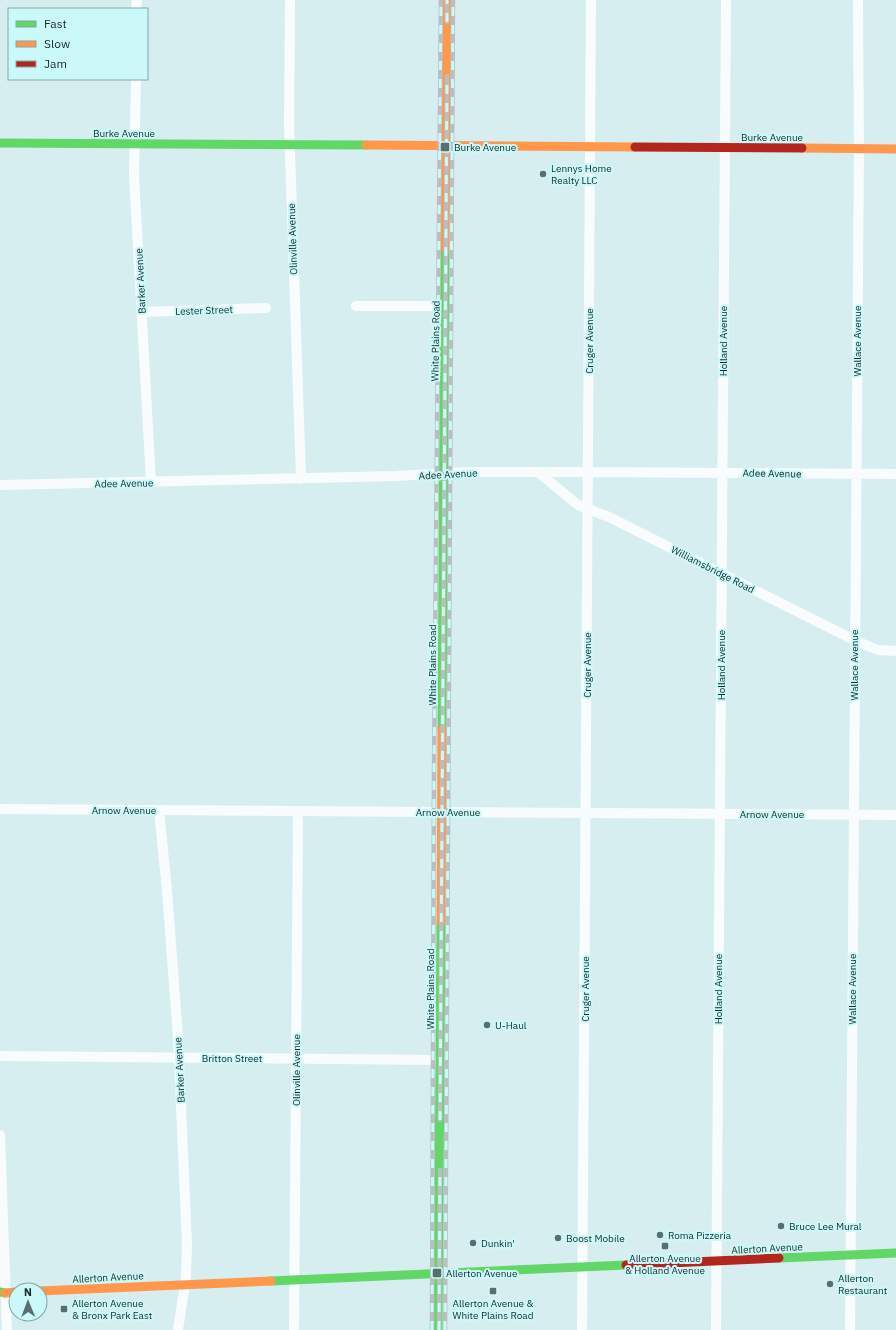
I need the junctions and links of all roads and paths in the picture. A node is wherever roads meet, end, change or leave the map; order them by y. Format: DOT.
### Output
graph roads {
  1 [pos="290,0"];
  2 [pos="447,0"];
  3 [pos="591,0"];
  4 [pos="726,0"];
  5 [pos="858,0"];
  6 [pos="136,80"];
  7 [pos="0,143"];
  8 [pos="134,144"];
  9 [pos="289,145"];
  10 [pos="446,146"];
  11 [pos="590,147"];
  12 [pos="724,148"];
  13 [pos="859,149"];
  14 [pos="896,149"];
  15 [pos="356,306"];
  16 [pos="446,306"];
  17 [pos="266,308"];
  18 [pos="142,312"];
  19 [pos="538,472"];
  20 [pos="588,472"];
  21 [pos="722,472"];
  22 [pos="444,474"];
  23 [pos="856,474"];
  24 [pos="896,474"];
  25 [pos="300,479"];
  26 [pos="151,482"];
  27 [pos="0,486"];
  28 [pos="588,509"];
  29 [pos="722,574"];
  30 [pos="854,640"];
  31 [pos="896,651"];
  32 [pos="0,809"];
  33 [pos="159,810"];
  34 [pos="298,811"];
  35 [pos="442,812"];
  36 [pos="586,813"];
  37 [pos="720,814"];
  38 [pos="853,814"];
  39 [pos="896,815"];
  40 [pos="0,1056"];
  41 [pos="179,1057"];
  42 [pos="296,1058"];
  43 [pos="440,1060"];
  44 [pos="0,1135"];
  45 [pos="896,1253"];
  46 [pos="850,1255"];
  47 [pos="716,1261"];
  48 [pos="583,1267"];
  49 [pos="439,1273"];
  50 [pos="295,1280"];
  51 [pos="185,1285"];
  52 [pos="48,1291"];
  53 [pos="2,1293"];
  54 [pos="7,1330"];
  55 [pos="178,1330"];
  56 [pos="294,1330"];
  57 [pos="438,1330"];
  58 [pos="582,1330"];
  59 [pos="716,1330"];
  60 [pos="850,1330"];
  1 -- 9 [label="street, Olinville Avenue"];
  2 -- 10 [label="main road, White Plains Road"];
  3 -- 11 [label="street, Cruger Avenue"];
  4 -- 12 [label="street, Holland Avenue"];
  5 -- 13 [label="street, Wallace Avenue"];
  6 -- 8 [label="street, Barker Avenue"];
  7 -- 8 [label="main road, Burke Avenue"];
  8 -- 9 [label="main road, Burke Avenue"];
  8 -- 18 [label="street, Barker Avenue"];
  9 -- 10 [label="main road, Burke Avenue"];
  9 -- 25 [label="street, Olinville Avenue"];
  10 -- 11 [label="main road, Burke Avenue"];
  10 -- 16 [label="main road, White Plains Road"];
  11 -- 12 [label="main road, Burke Avenue"];
  11 -- 20 [label="street, Cruger Avenue"];
  12 -- 13 [label="main road, Burke Avenue"];
  12 -- 21 [label="street, Holland Avenue"];
  13 -- 14 [label="main road, Burke Avenue"];
  13 -- 23 [label="street, Wallace Avenue"];
  15 -- 16 [label="street"];
  16 -- 22 [label="main road, White Plains Road"];
  17 -- 18 [label="street, Lester Street"];
  18 -- 26 [label="street, Barker Avenue"];
  19 -- 20 [label="street, Adee Avenue"];
  19 -- 22 [label="street, Adee Avenue"];
  19 -- 28 [label="street, Williamsbridge Road"];
  20 -- 21 [label="street, Adee Avenue"];
  20 -- 28 [label="street, Cruger Avenue"];
  21 -- 23 [label="street, Adee Avenue"];
  21 -- 29 [label="street, Holland Avenue"];
  22 -- 25 [label="street, Adee Avenue"];
  22 -- 35 [label="main road, White Plains Road"];
  23 -- 24 [label="street, Adee Avenue"];
  23 -- 30 [label="street, Wallace Avenue"];
  25 -- 26 [label="street, Adee Avenue"];
  26 -- 27 [label="street, Adee Avenue"];
  28 -- 29 [label="street, Williamsbridge Road"];
  28 -- 36 [label="street, Cruger Avenue"];
  29 -- 30 [label="street, Williamsbridge Road"];
  29 -- 37 [label="street, Holland Avenue"];
  30 -- 31 [label="street, Williamsbridge Road"];
  30 -- 38 [label="street, Wallace Avenue"];
  32 -- 33 [label="street, Arnow Avenue"];
  33 -- 34 [label="street, Arnow Avenue"];
  33 -- 41 [label="street, Barker Avenue"];
  34 -- 35 [label="street, Arnow Avenue"];
  34 -- 42 [label="street, Olinville Avenue"];
  35 -- 36 [label="street, Arnow Avenue"];
  35 -- 43 [label="main road, White Plains Road"];
  36 -- 37 [label="street, Arnow Avenue"];
  36 -- 48 [label="street, Cruger Avenue"];
  37 -- 38 [label="street, Arnow Avenue"];
  37 -- 47 [label="street, Holland Avenue"];
  38 -- 39 [label="street, Arnow Avenue"];
  38 -- 46 [label="street, Wallace Avenue"];
  40 -- 41 [label="street, Britton Street"];
  41 -- 42 [label="street, Britton Street"];
  41 -- 51 [label="street, Barker Avenue"];
  42 -- 43 [label="street, Britton Street"];
  42 -- 50 [label="street, Olinville Avenue"];
  43 -- 49 [label="main road, White Plains Road"];
  44 -- 53 [label="street"];
  45 -- 46 [label="main road, Allerton Avenue"];
  46 -- 47 [label="main road, Allerton Avenue"];
  46 -- 60 [label="street, Wallace Avenue"];
  47 -- 48 [label="main road, Allerton Avenue"];
  47 -- 59 [label="street, Holland Avenue"];
  48 -- 49 [label="main road, Allerton Avenue"];
  48 -- 58 [label="street, Cruger Avenue"];
  49 -- 50 [label="main road, Allerton Avenue"];
  49 -- 57 [label="main road, White Plains Road"];
  50 -- 51 [label="main road, Allerton Avenue"];
  50 -- 56 [label="street, Olinville Avenue"];
  51 -- 52 [label="main road, Allerton Avenue"];
  51 -- 55 [label="street, Barker Avenue"];
  53 -- 54 [label="street"];
}
